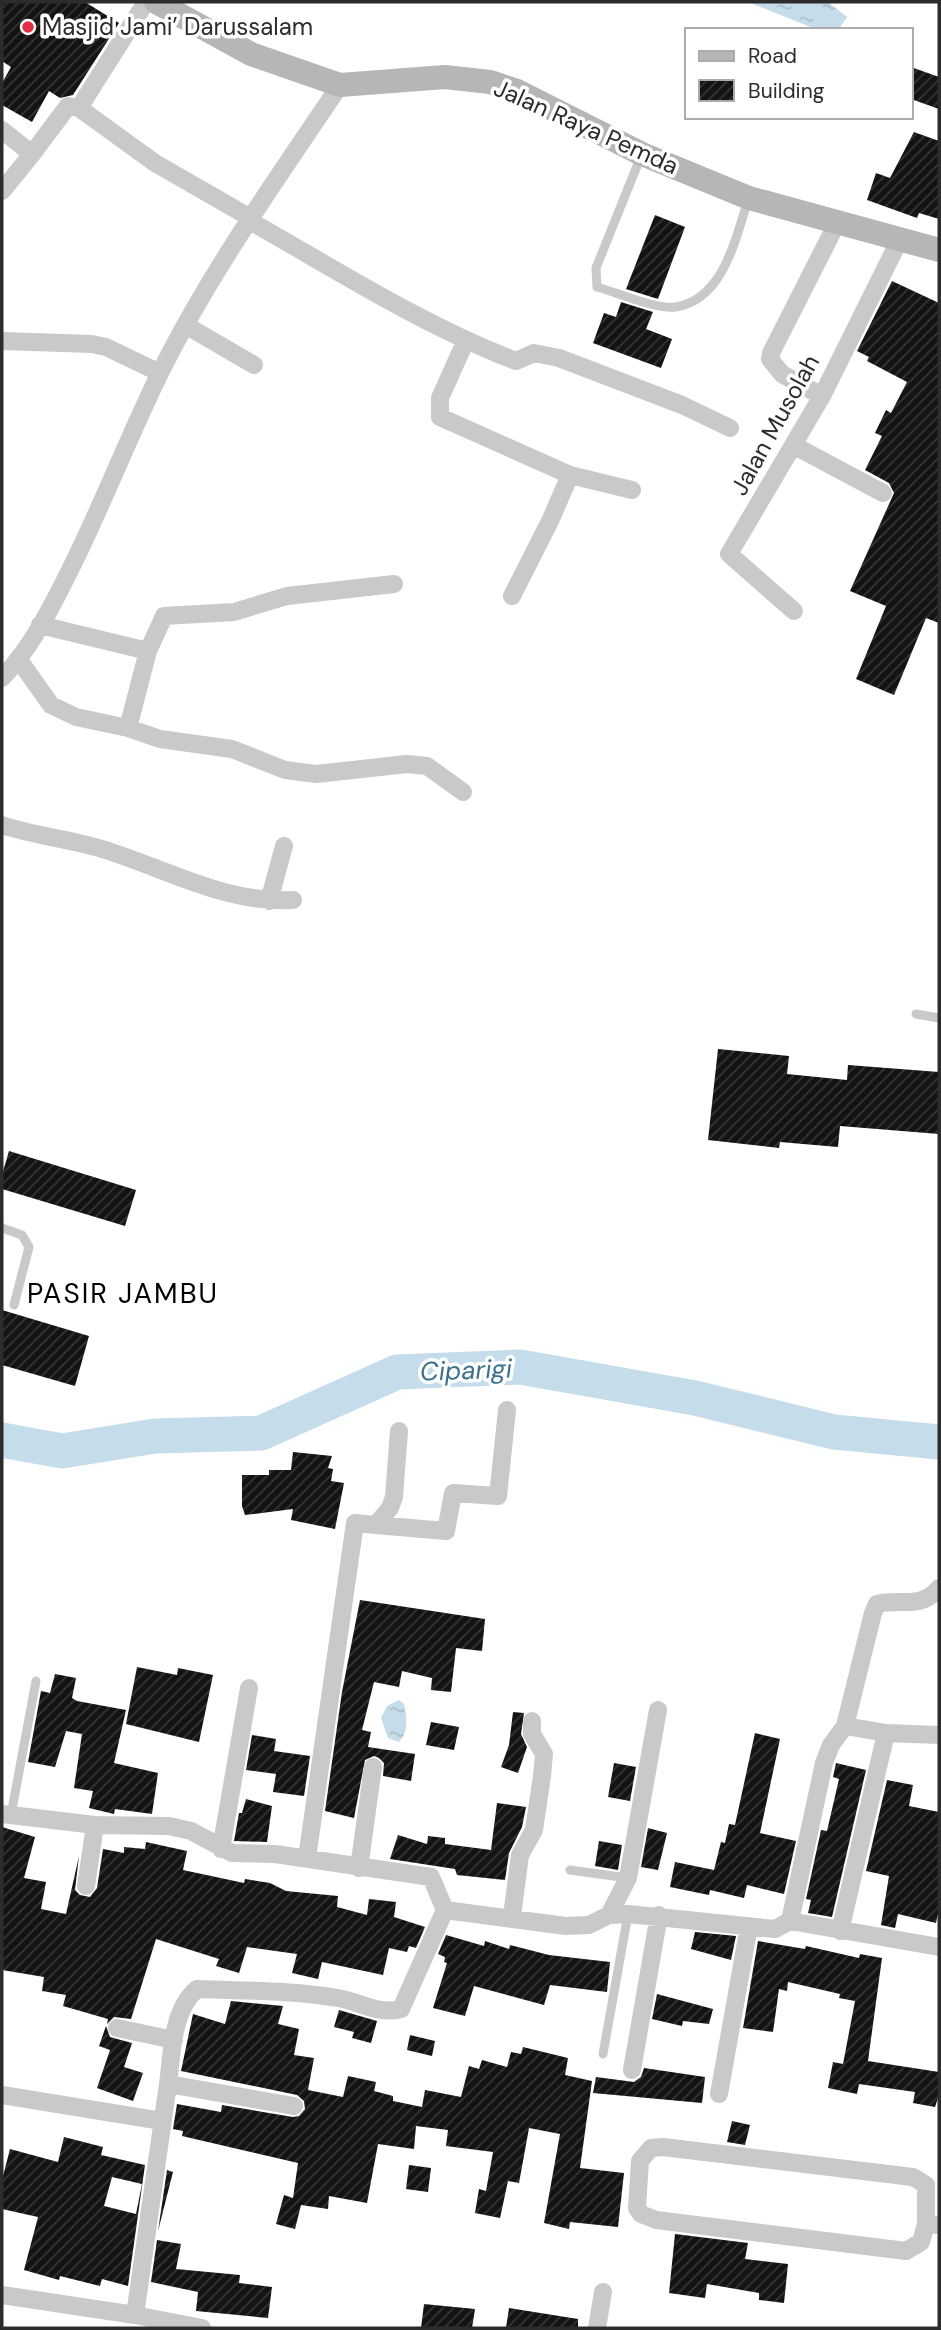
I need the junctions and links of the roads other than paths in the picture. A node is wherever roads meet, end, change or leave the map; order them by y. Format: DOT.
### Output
graph roads {
  1 [pos="146,2"];
  2 [pos="156,2"];
  3 [pos="340,85"];
  4 [pos="79,107"];
  5 [pos="2,130"];
  6 [pos="32,154"];
  7 [pos="642,154"];
  8 [pos="2,191"];
  9 [pos="749,198"];
  10 [pos="248,218"];
  11 [pos="836,223"];
  12 [pos="899,241"];
  13 [pos="939,250"];
  14 [pos="187,326"];
  15 [pos="466,340"];
  16 [pos="2,341"];
  17 [pos="254,365"];
  18 [pos="160,373"];
  19 [pos="822,396"];
  20 [pos="730,428"];
  21 [pos="793,445"];
  22 [pos="570,475"];
  23 [pos="632,490"];
  24 [pos="883,493"];
  25 [pos="394,584"];
  26 [pos="512,596"];
  27 [pos="794,611"];
  28 [pos="40,625"];
  29 [pos="148,651"];
  30 [pos="19,660"];
  31 [pos="2,678"];
  32 [pos="128,728"];
  33 [pos="463,792"];
  34 [pos="2,825"];
  35 [pos="284,846"];
  36 [pos="293,900"];
  37 [pos="269,901"];
  38 [pos="916,1014"];
  39 [pos="939,1018"];
  40 [pos="2,1228"];
  41 [pos="14,1305"];
  42 [pos="508,1410"];
  43 [pos="398,1431"];
  44 [pos="376,1525"];
  45 [pos="939,1588"];
  46 [pos="36,1681"];
  47 [pos="249,1688"];
  48 [pos="658,1710"];
  49 [pos="532,1721"];
  50 [pos="845,1726"];
  51 [pos="886,1733"];
  52 [pos="939,1735"];
  53 [pos="373,1767"];
  54 [pos="6,1814"];
  55 [pos="96,1825"];
  56 [pos="221,1849"];
  57 [pos="307,1858"];
  58 [pos="359,1868"];
  59 [pos="570,1870"];
  60 [pos="628,1878"];
  61 [pos="86,1886"];
  62 [pos="445,1910"];
  63 [pos="628,1914"];
  64 [pos="609,1915"];
  65 [pos="659,1915"];
  66 [pos="512,1916"];
  67 [pos="790,1921"];
  68 [pos="749,1926"];
  69 [pos="840,1931"];
  70 [pos="939,1947"];
  71 [pos="117,2028"];
  72 [pos="174,2037"];
  73 [pos="603,2054"];
  74 [pos="632,2070"];
  75 [pos="168,2084"];
  76 [pos="719,2094"];
  77 [pos="2,2095"];
  78 [pos="294,2106"];
  79 [pos="162,2121"];
  80 [pos="933,2225"];
  81 [pos="603,2292"];
  82 [pos="2,2295"];
  83 [pos="135,2315"];
  84 [pos="202,2328"];
  85 [pos="597,2328"];
  1 -- 4 [label="street"];
  2 -- 3 [label="main road, Jalan Raya Pemda"];
  3 -- 7 [label="main road, Jalan Raya Pemda"];
  3 -- 10 [label="street"];
  4 -- 6 [label="street"];
  4 -- 10 [label="street"];
  5 -- 6 [label="street"];
  6 -- 8 [label="street"];
  7 -- 9 [label="main road, Jalan Raya Pemda"];
  7 -- 9 [label="lane"];
  9 -- 11 [label="main road, Jalan Raya Pemda"];
  10 -- 14 [label="street"];
  10 -- 15 [label="street"];
  11 -- 12 [label="main road, Jalan Raya Pemda"];
  11 -- 19 [label="street"];
  12 -- 13 [label="main road, Jalan Raya Pemda"];
  12 -- 19 [label="street, Jalan Musolah"];
  14 -- 17 [label="street"];
  14 -- 18 [label="street"];
  15 -- 20 [label="street"];
  15 -- 22 [label="street"];
  16 -- 18 [label="street"];
  18 -- 28 [label="street"];
  19 -- 21 [label="street, Jalan Musolah"];
  21 -- 24 [label="street"];
  21 -- 27 [label="street, Jalan Musolah"];
  22 -- 23 [label="street"];
  22 -- 26 [label="street"];
  25 -- 29 [label="street"];
  28 -- 29 [label="street"];
  28 -- 30 [label="street"];
  29 -- 32 [label="street"];
  30 -- 31 [label="street"];
  30 -- 32 [label="street"];
  32 -- 33 [label="street"];
  34 -- 37 [label="street"];
  35 -- 37 [label="street"];
  36 -- 37 [label="street"];
  38 -- 39 [label="lane"];
  40 -- 41 [label="lane"];
  42 -- 44 [label="street"];
  43 -- 44 [label="street"];
  44 -- 57 [label="street"];
  45 -- 50 [label="street"];
  46 -- 54 [label="lane"];
  47 -- 56 [label="street"];
  48 -- 60 [label="street"];
  49 -- 66 [label="street"];
  50 -- 51 [label="street"];
  50 -- 67 [label="street"];
  51 -- 52 [label="street"];
  51 -- 69 [label="street"];
  53 -- 58 [label="street"];
  54 -- 55 [label="street"];
  55 -- 56 [label="street"];
  55 -- 61 [label="street"];
  56 -- 57 [label="street"];
  57 -- 58 [label="street"];
  58 -- 62 [label="street"];
  59 -- 60 [label="lane"];
  60 -- 64 [label="street"];
  62 -- 66 [label="street"];
  62 -- 72 [label="street"];
  63 -- 64 [label="street"];
  63 -- 65 [label="street"];
  63 -- 73 [label="lane"];
  64 -- 66 [label="street"];
  65 -- 68 [label="street"];
  65 -- 74 [label="street"];
  67 -- 68 [label="street"];
  67 -- 69 [label="street"];
  68 -- 76 [label="street"];
  69 -- 70 [label="street"];
  71 -- 72 [label="street"];
  72 -- 75 [label="street"];
  75 -- 78 [label="street"];
  75 -- 79 [label="street"];
  77 -- 79 [label="street"];
  79 -- 83 [label="street"];
  80 -- 80 [label="street"];
  81 -- 85 [label="street"];
  82 -- 83 [label="street"];
  83 -- 84 [label="street"];
}
